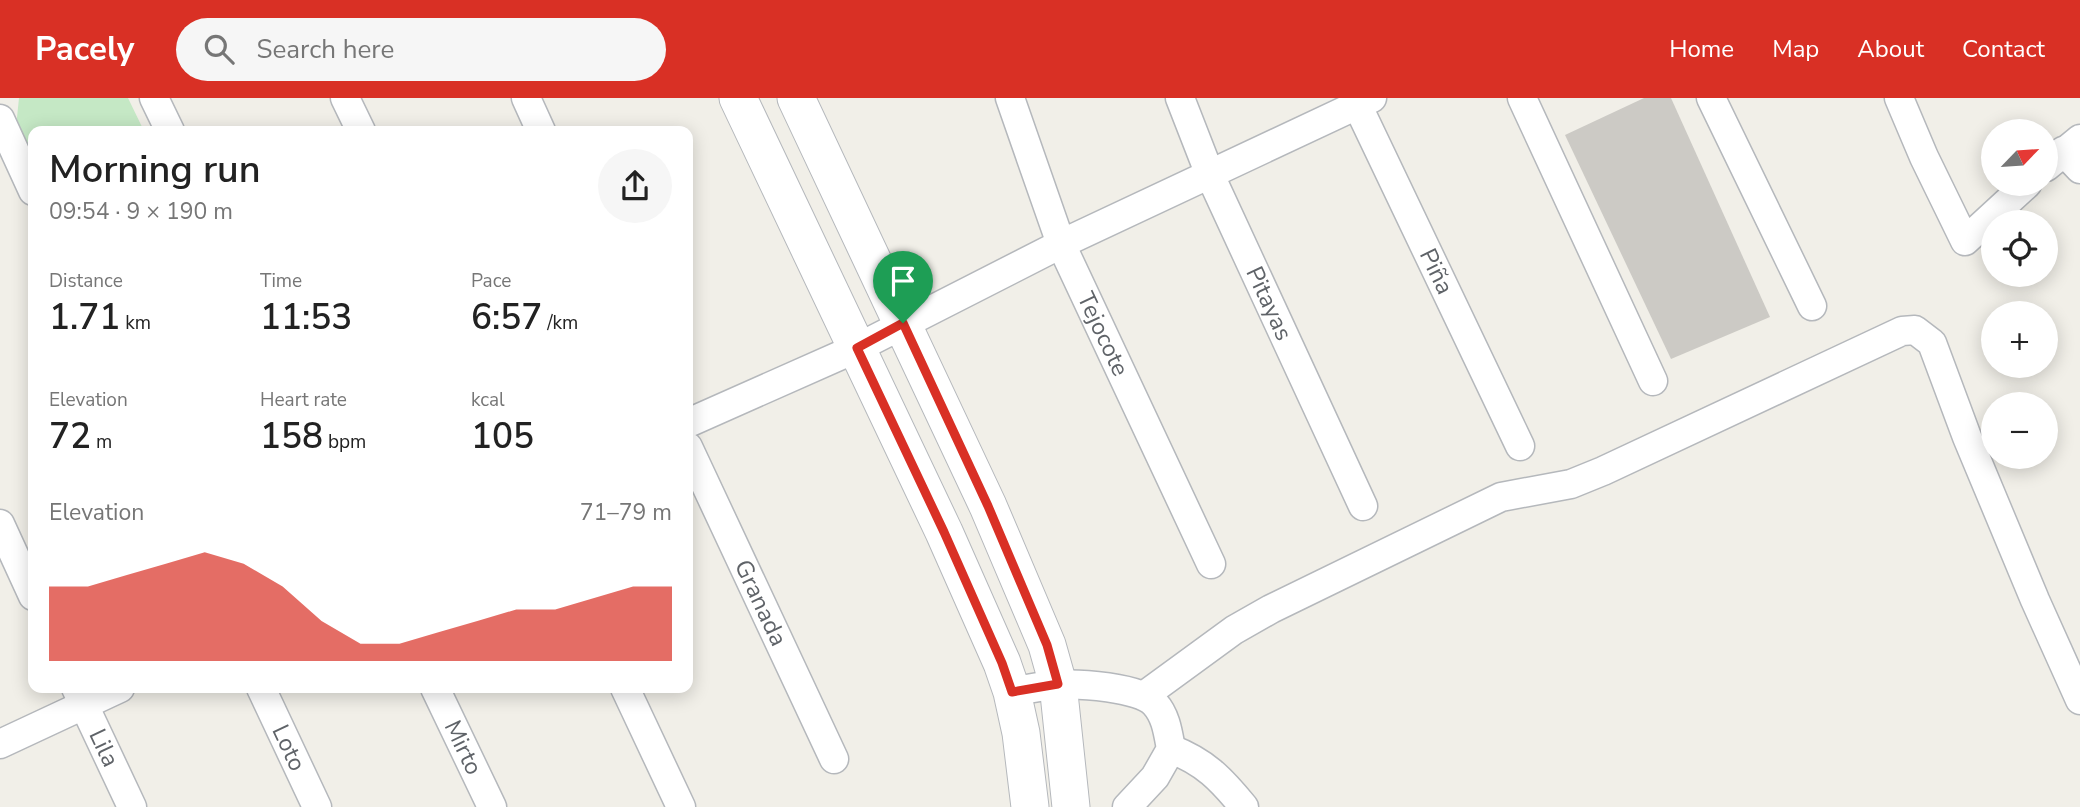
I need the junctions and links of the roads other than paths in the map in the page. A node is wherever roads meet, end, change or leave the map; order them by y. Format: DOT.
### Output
graph roads {
  1 [pos="154,98"];
  2 [pos="345,98"];
  3 [pos="526,98"];
  4 [pos="738,98"];
  5 [pos="796,98"];
  6 [pos="1010,98"];
  7 [pos="1180,98"];
  8 [pos="1522,98"];
  9 [pos="1711,98"];
  10 [pos="1899,98"];
  11 [pos="1361,100"];
  12 [pos="0,119"];
  13 [pos="168,126"];
  14 [pos="359,126"];
  15 [pos="539,126"];
  16 [pos="1210,176"];
  17 [pos="28,180"];
  18 [pos="2014,196"];
  19 [pos="1061,244"];
  20 [pos="1812,306"];
  21 [pos="903,323"];
  22 [pos="857,348"];
  23 [pos="1653,381"];
  24 [pos="693,421"];
  25 [pos="1520,446"];
  26 [pos="693,458"];
  27 [pos="1363,506"];
  28 [pos="0,524"];
  29 [pos="1211,564"];
  30 [pos="28,585"];
  31 [pos="1058,684"];
  32 [pos="1012,692"];
  33 [pos="263,693"];
  34 [pos="437,693"];
  35 [pos="627,693"];
  36 [pos="1145,695"];
  37 [pos="80,696"];
  38 [pos="2080,700"];
  39 [pos="0,744"];
  40 [pos="1171,749"];
  41 [pos="834,759"];
  42 [pos="132,807"];
  43 [pos="317,807"];
  44 [pos="492,807"];
  45 [pos="681,807"];
  46 [pos="1030,807"];
  47 [pos="1071,807"];
  48 [pos="1127,807"];
  49 [pos="1244,807"];
  1 -- 13 [label="street"];
  2 -- 14 [label="street"];
  3 -- 15 [label="street"];
  4 -- 22 [label="street"];
  5 -- 21 [label="street"];
  6 -- 19 [label="street, Tejocote"];
  7 -- 16 [label="street, Pitayas"];
  8 -- 23 [label="street"];
  9 -- 20 [label="street"];
  10 -- 18 [label="street"];
  11 -- 16 [label="street"];
  11 -- 25 [label="street, Piña"];
  12 -- 17 [label="street"];
  16 -- 19 [label="street"];
  16 -- 27 [label="street, Pitayas"];
  19 -- 21 [label="street"];
  19 -- 29 [label="street, Tejocote"];
  21 -- 22 [label="street"];
  21 -- 31 [label="street"];
  22 -- 24 [label="street"];
  22 -- 32 [label="street"];
  26 -- 41 [label="street, Granada"];
  28 -- 30 [label="street"];
  31 -- 32 [label="street"];
  31 -- 36 [label="street"];
  31 -- 47 [label="street"];
  32 -- 46 [label="street"];
  33 -- 43 [label="street, Loto"];
  34 -- 44 [label="street, Mirto"];
  35 -- 45 [label="street"];
  36 -- 38 [label="street"];
  36 -- 40 [label="street"];
  37 -- 39 [label="street"];
  37 -- 42 [label="street, Lila"];
  40 -- 48 [label="street"];
  40 -- 49 [label="street"];
}
